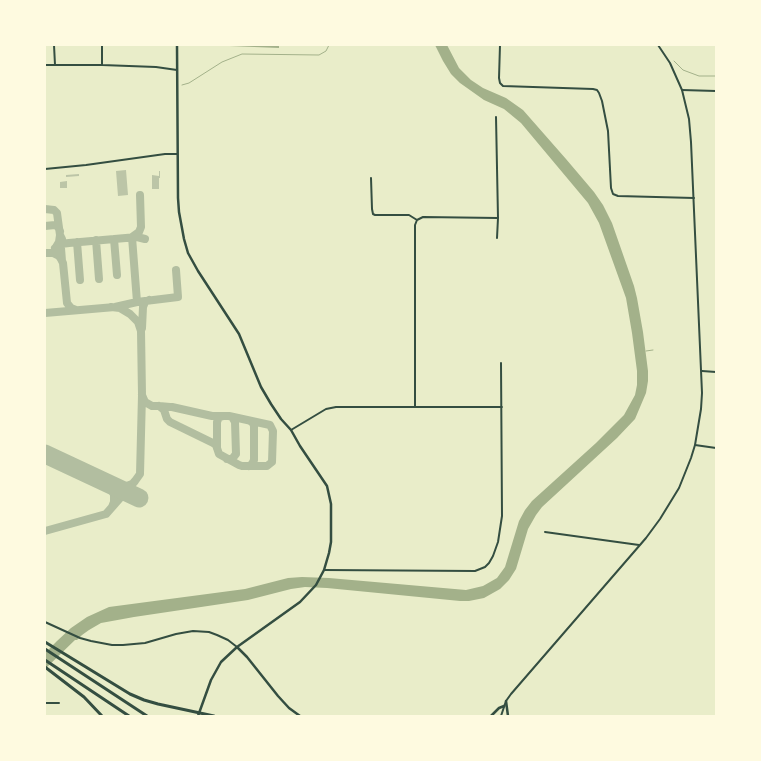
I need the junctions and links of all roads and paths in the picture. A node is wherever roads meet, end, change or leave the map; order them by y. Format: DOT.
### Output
graph roads {
  1 [pos="54,45"];
  2 [pos="102,45"];
  3 [pos="177,45"];
  4 [pos="500,45"];
  5 [pos="658,45"];
  6 [pos="45,65"];
  7 [pos="54,65"];
  8 [pos="102,65"];
  9 [pos="178,70"];
  10 [pos="682,90"];
  11 [pos="716,91"];
  12 [pos="496,117"];
  13 [pos="178,154"];
  14 [pos="45,169"];
  15 [pos="371,178"];
  16 [pos="694,198"];
  17 [pos="498,218"];
  18 [pos="417,220"];
  19 [pos="497,238"];
  20 [pos="502,363"];
  21 [pos="702,371"];
  22 [pos="716,372"];
  23 [pos="415,407"];
  24 [pos="502,407"];
  25 [pos="290,430"];
  26 [pos="695,445"];
  27 [pos="716,448"];
  28 [pos="545,532"];
  29 [pos="640,545"];
  30 [pos="324,570"];
  31 [pos="45,622"];
  32 [pos="47,643"];
  33 [pos="236,647"];
  34 [pos="45,649"];
  35 [pos="45,660"];
  36 [pos="45,667"];
  37 [pos="506,701"];
  38 [pos="45,703"];
  39 [pos="59,703"];
  40 [pos="504,706"];
  41 [pos="199,714"];
  42 [pos="102,716"];
  43 [pos="130,716"];
  44 [pos="147,716"];
  45 [pos="214,716"];
  46 [pos="300,716"];
  47 [pos="491,716"];
  48 [pos="501,716"];
  49 [pos="508,716"];
  1 -- 7 [label="street"];
  2 -- 8 [label="street"];
  3 -- 9 [label="main road"];
  4 -- 16 [label="street"];
  5 -- 10 [label="street"];
  6 -- 7 [label="street"];
  7 -- 8 [label="street"];
  8 -- 9 [label="street"];
  9 -- 13 [label="main road"];
  10 -- 11 [label="street"];
  10 -- 16 [label="street"];
  12 -- 17 [label="street"];
  13 -- 14 [label="street"];
  13 -- 25 [label="main road"];
  15 -- 18 [label="street"];
  16 -- 21 [label="street"];
  17 -- 18 [label="street"];
  17 -- 19 [label="street"];
  18 -- 23 [label="street"];
  20 -- 24 [label="street"];
  21 -- 22 [label="street"];
  21 -- 26 [label="street"];
  23 -- 24 [label="street"];
  23 -- 25 [label="street"];
  24 -- 30 [label="street"];
  25 -- 30 [label="main road"];
  26 -- 27 [label="street"];
  26 -- 29 [label="street"];
  28 -- 29 [label="street"];
  29 -- 37 [label="street"];
  30 -- 33 [label="main road"];
  31 -- 33 [label="street"];
  32 -- 41 [label="highway"];
  33 -- 41 [label="main road"];
  33 -- 46 [label="main road"];
  34 -- 44 [label="highway"];
  35 -- 43 [label="highway"];
  36 -- 42 [label="highway"];
  37 -- 40 [label="street"];
  37 -- 49 [label="main road"];
  38 -- 39 [label="street"];
  40 -- 47 [label="main road"];
  40 -- 48 [label="street"];
  41 -- 45 [label="highway"];
}
